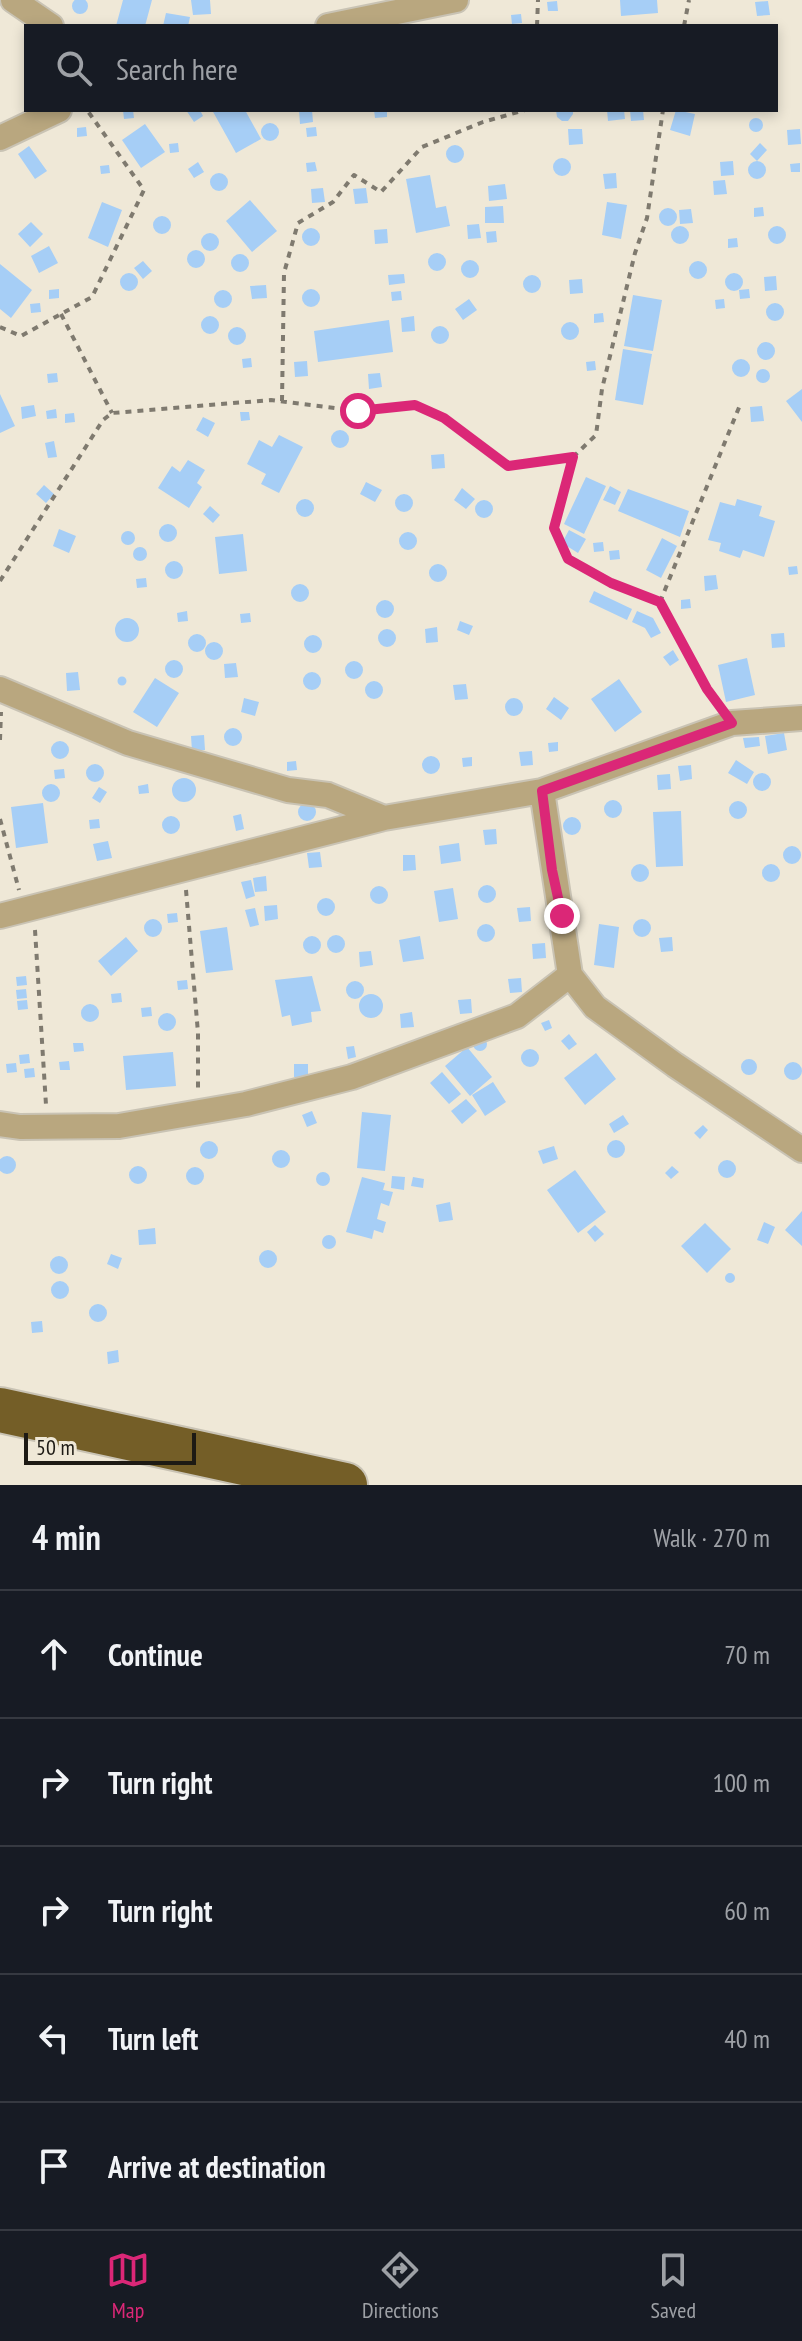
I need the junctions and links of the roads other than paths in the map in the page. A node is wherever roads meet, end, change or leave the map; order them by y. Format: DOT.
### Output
graph roads {
  1 [pos="13,0"];
  2 [pos="456,0"];
  3 [pos="48,24"];
  4 [pos="338,24"];
  5 [pos="55,112"];
  6 [pos="0,138"];
  7 [pos="0,689"];
  8 [pos="802,718"];
  9 [pos="542,791"];
  10 [pos="384,818"];
  11 [pos="0,916"];
  12 [pos="570,975"];
  13 [pos="0,1124"];
  14 [pos="802,1150"];
  15 [pos="0,1410"];
  16 [pos="345,1485"];
  1 -- 3 [label="street"];
  2 -- 4 [label="street"];
  5 -- 6 [label="street"];
  7 -- 10 [label="street"];
  8 -- 9 [label="street"];
  9 -- 10 [label="street"];
  9 -- 12 [label="street"];
  10 -- 11 [label="street"];
  12 -- 13 [label="street"];
  12 -- 14 [label="street"];
  15 -- 16 [label="highway"];
}
